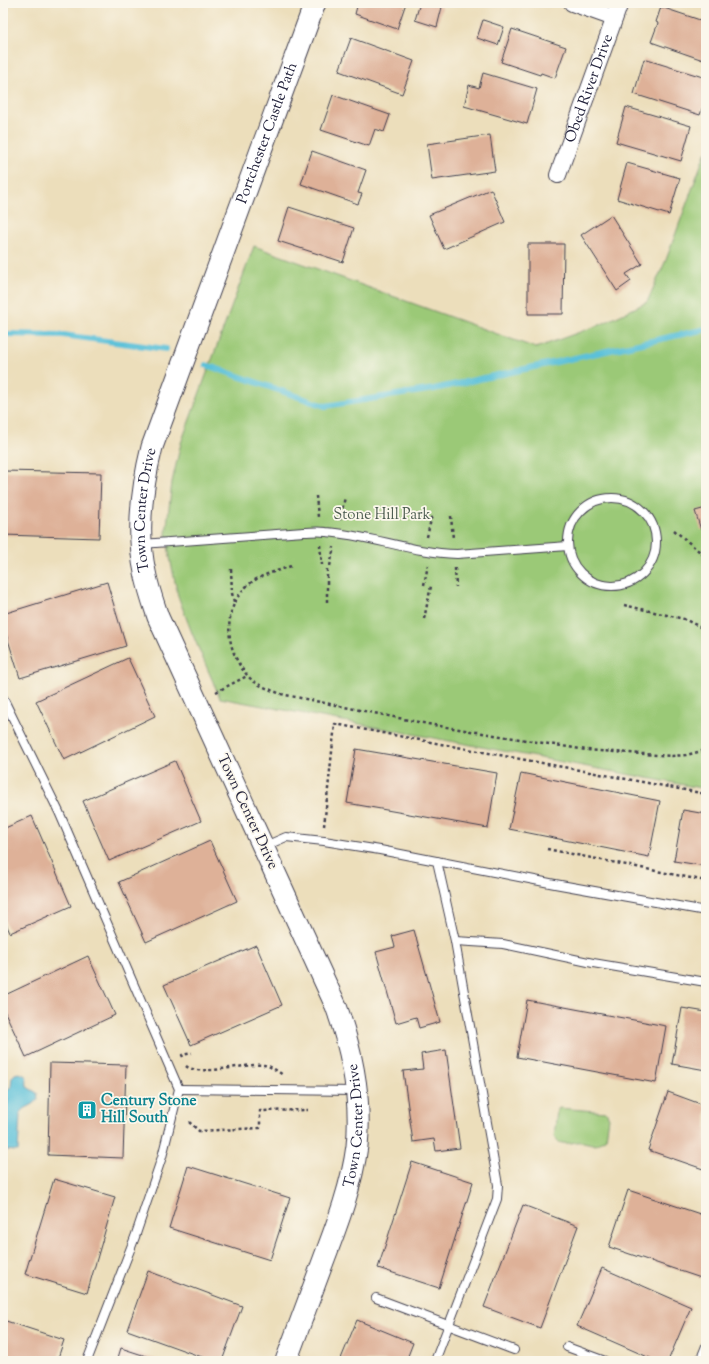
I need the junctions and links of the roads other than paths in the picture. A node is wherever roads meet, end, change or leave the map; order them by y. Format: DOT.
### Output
graph roads {
  1 [pos="314,3"];
  2 [pos="572,3"];
  3 [pos="620,3"];
  4 [pos="614,18"];
  5 [pos="558,175"];
  6 [pos="220,264"];
  7 [pos="141,544"];
  8 [pos="568,546"];
  9 [pos="3,698"];
  10 [pos="263,847"];
  11 [pos="437,861"];
  12 [pos="706,911"];
  13 [pos="455,941"];
  14 [pos="706,982"];
  15 [pos="179,1090"];
  16 [pos="356,1091"];
  17 [pos="376,1298"];
  18 [pos="448,1325"];
  19 [pos="706,1346"];
  20 [pos="567,1347"];
  21 [pos="514,1350"];
  22 [pos="87,1361"];
  23 [pos="286,1361"];
  24 [pos="435,1361"];
  25 [pos="606,1361"];
  26 [pos="700,1361"];
  1 -- 6 [label="street, Portchester Castle Path"];
  2 -- 4 [label="street"];
  3 -- 4 [label="street, Obed River Drive"];
  4 -- 5 [label="street, Obed River Drive"];
  6 -- 7 [label="street, Town Center Drive"];
  7 -- 8 [label="lane"];
  7 -- 10 [label="street, Town Center Drive"];
  8 -- 8 [label="lane"];
  9 -- 15 [label="lane"];
  10 -- 11 [label="lane"];
  10 -- 16 [label="street, Town Center Drive"];
  11 -- 12 [label="lane"];
  11 -- 13 [label="lane"];
  13 -- 14 [label="lane"];
  13 -- 18 [label="lane"];
  15 -- 16 [label="lane"];
  15 -- 22 [label="lane"];
  16 -- 23 [label="street, Town Center Drive"];
  17 -- 18 [label="lane"];
  18 -- 21 [label="lane"];
  18 -- 24 [label="lane"];
  19 -- 26 [label="lane"];
  20 -- 25 [label="lane"];
}
